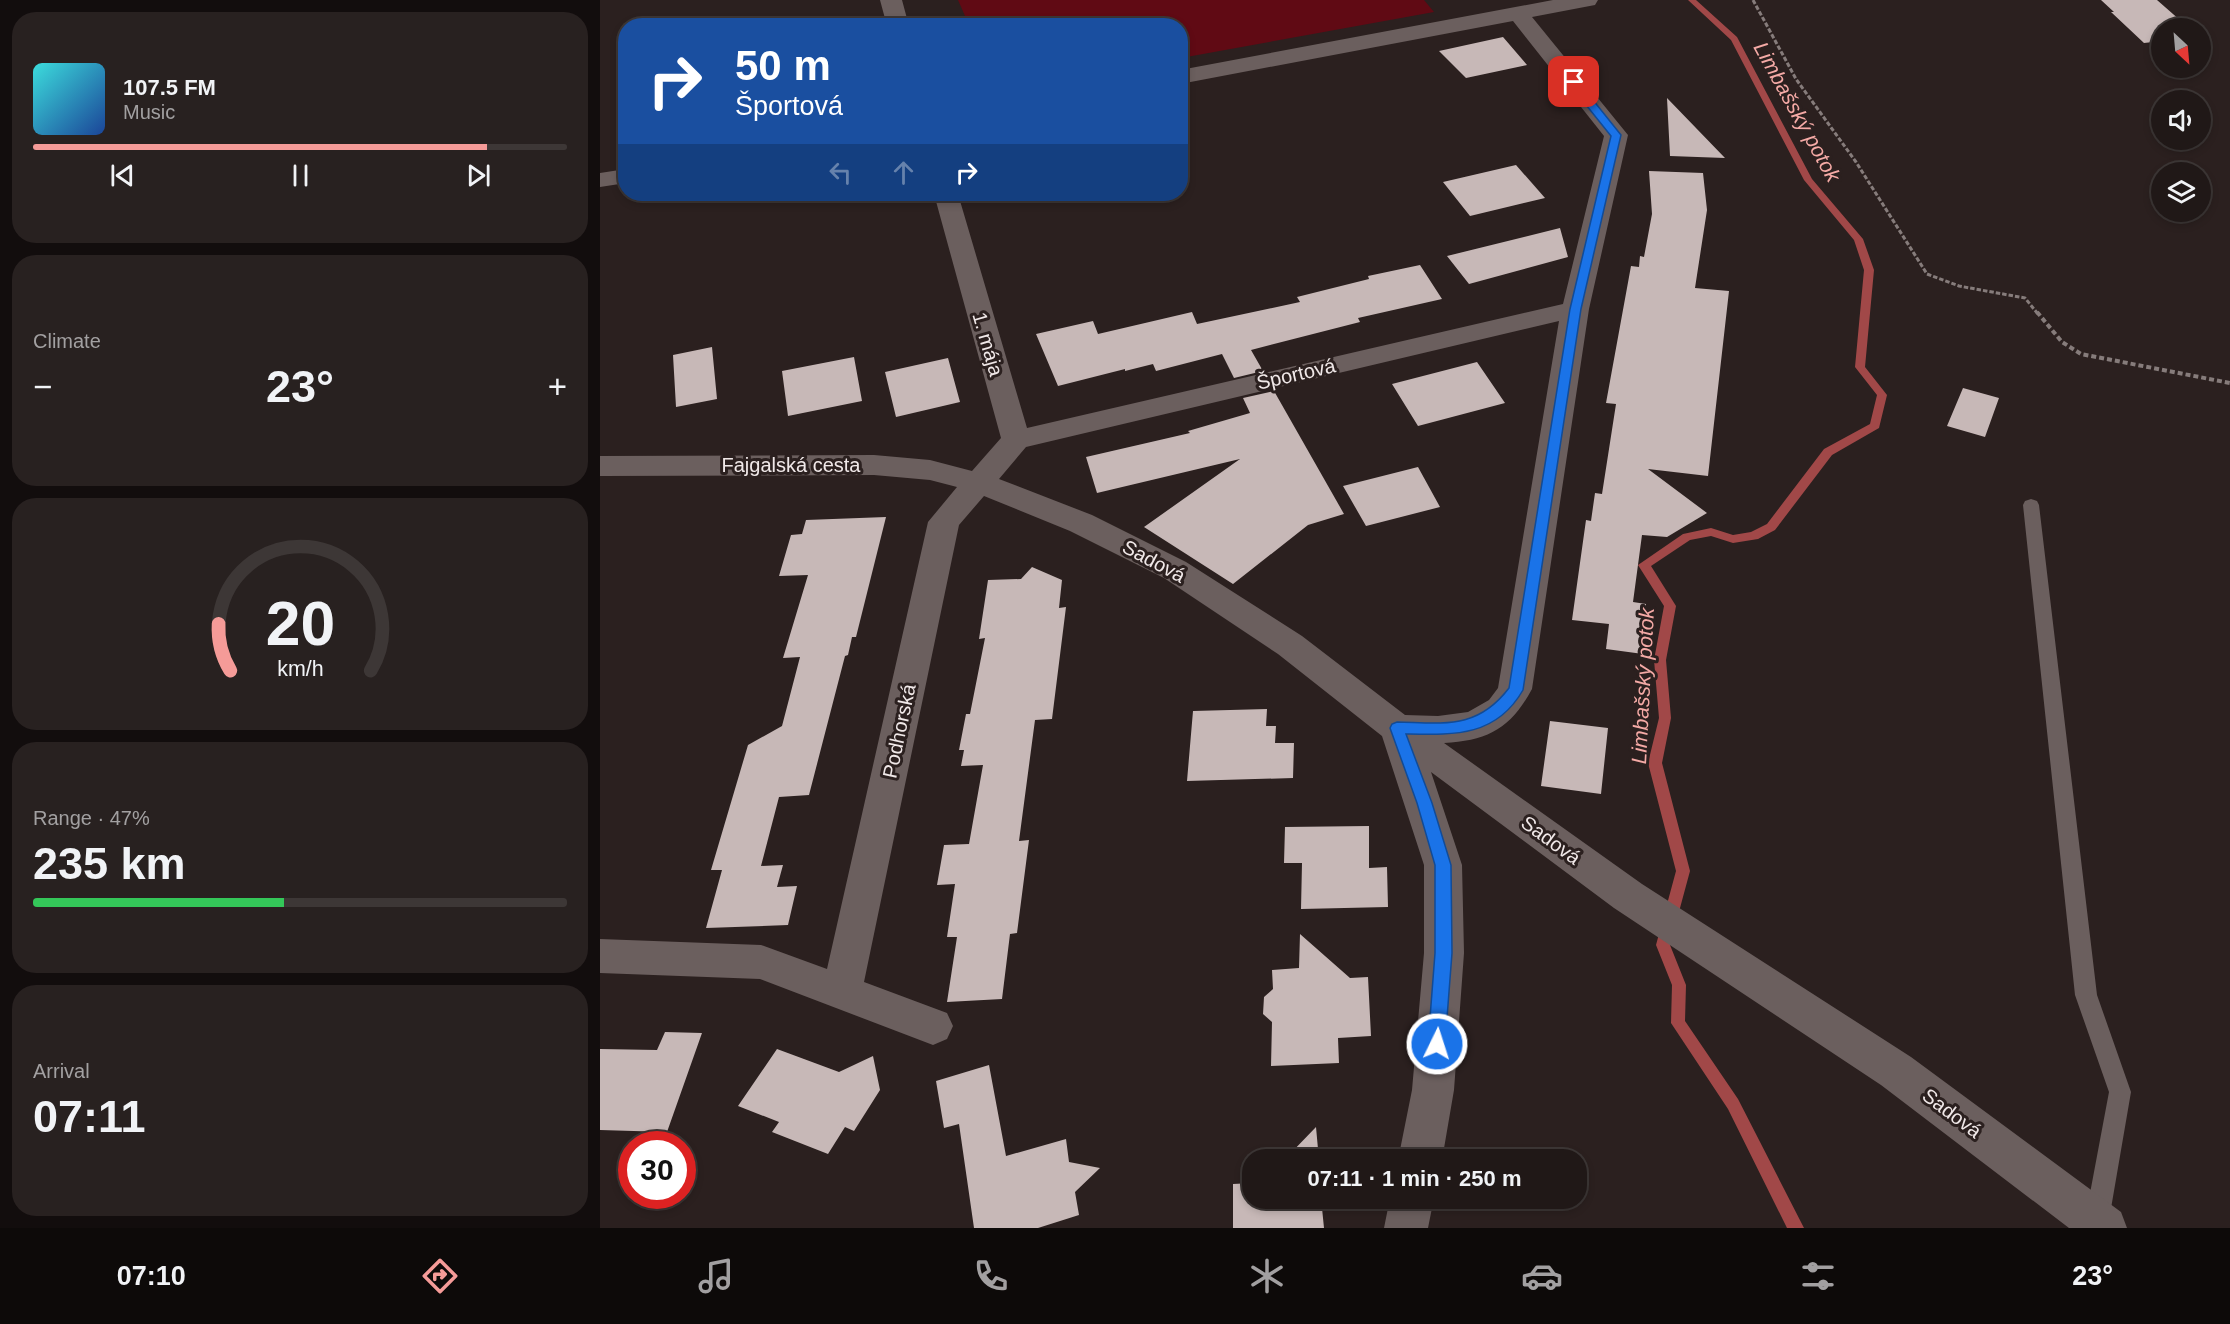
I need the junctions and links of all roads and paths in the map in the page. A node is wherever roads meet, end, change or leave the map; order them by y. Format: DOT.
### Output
graph roads {
  1 [pos="891,0"];
  2 [pos="1587,0"];
  3 [pos="1753,0"];
  4 [pos="1517,12"];
  5 [pos="896,18"];
  6 [pos="1188,75"];
  7 [pos="618,177"];
  8 [pos="600,180"];
  9 [pos="948,201"];
  10 [pos="1575,309"];
  11 [pos="2230,383"];
  12 [pos="1016,440"];
  13 [pos="600,466"];
  14 [pos="980,483"];
  15 [pos="2031,505"];
  16 [pos="1397,728"];
  17 [pos="600,956"];
  18 [pos="842,991"];
  19 [pos="933,1026"];
  20 [pos="1422,1149"];
  21 [pos="1410,1209"];
  22 [pos="2101,1225"];
  23 [pos="1406,1228"];
  1 -- 5 [label="street"];
  2 -- 4 [label="street"];
  3 -- 11 [label="path"];
  4 -- 6 [label="street"];
  4 -- 10 [label="street"];
  7 -- 8 [label="street"];
  9 -- 12 [label="street, 1. mája"];
  10 -- 12 [label="street, Športová"];
  10 -- 16 [label="street"];
  12 -- 14 [label="street"];
  13 -- 14 [label="street, Fajgalská cesta"];
  14 -- 16 [label="street, Sadová"];
  14 -- 18 [label="street, Podhorská"];
  15 -- 22 [label="lane"];
  16 -- 20 [label="street"];
  16 -- 22 [label="street, Sadová"];
  17 -- 18 [label="street"];
  18 -- 19 [label="street"];
  21 -- 23 [label="street"];
}
